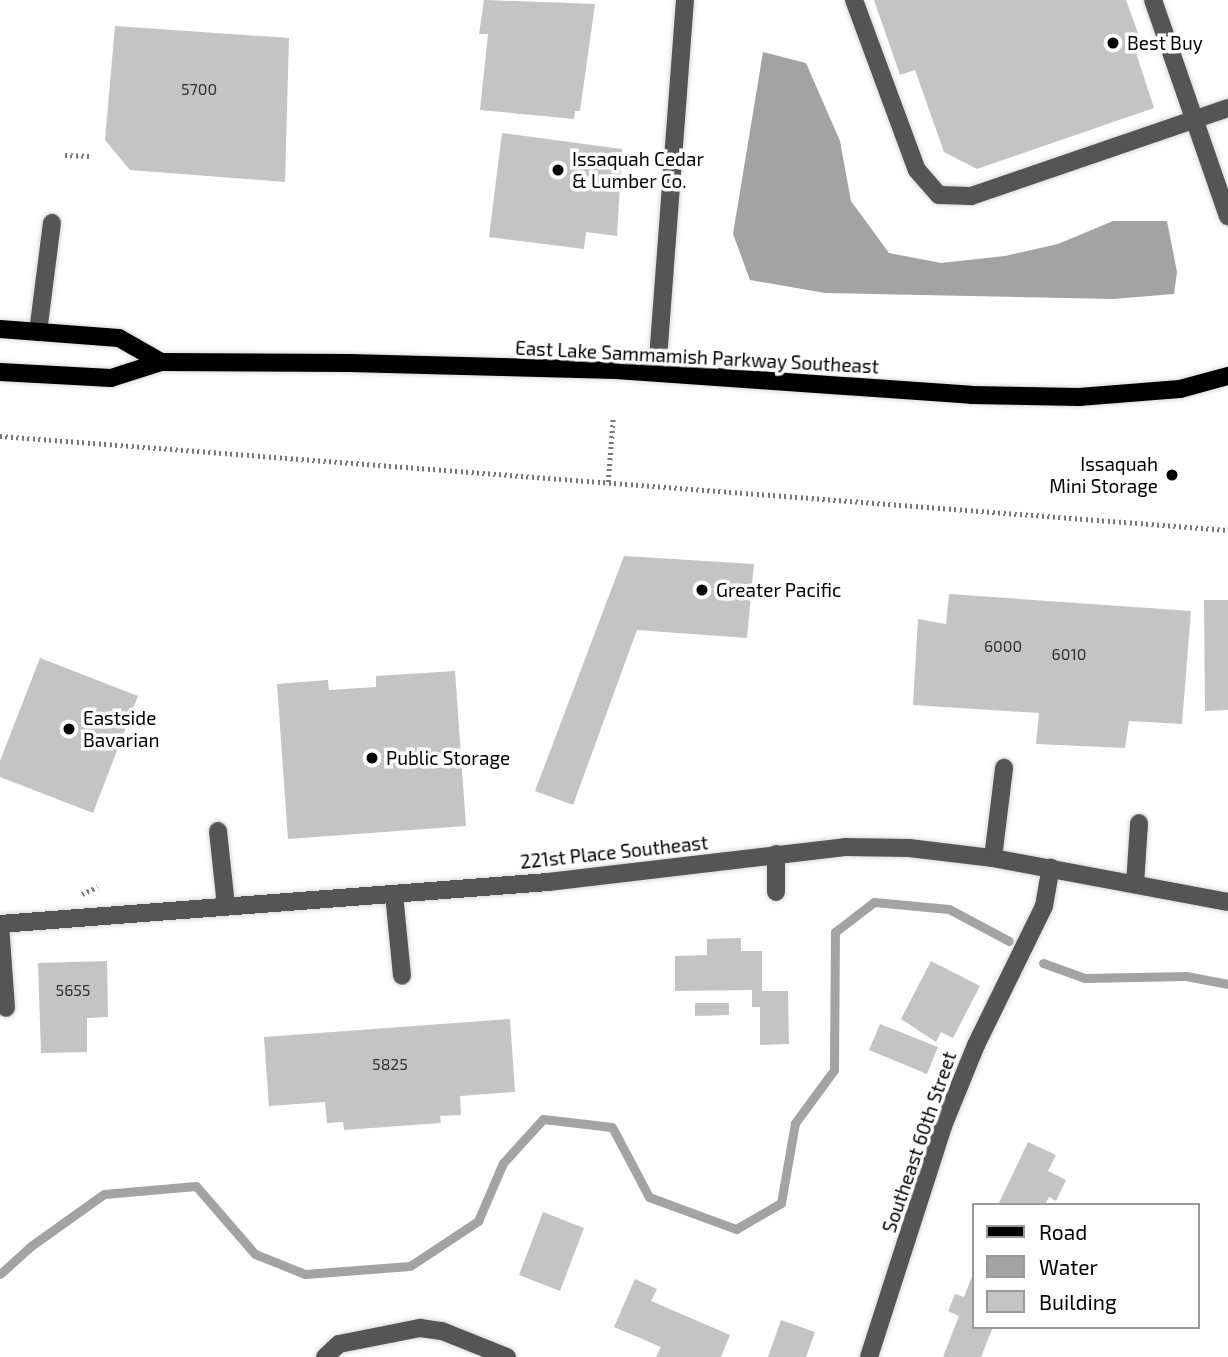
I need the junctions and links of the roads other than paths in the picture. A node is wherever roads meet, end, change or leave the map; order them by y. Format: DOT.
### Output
graph roads {
  1 [pos="685,0"];
  2 [pos="854,0"];
  3 [pos="1153,0"];
  4 [pos="1228,108"];
  5 [pos="1194,120"];
  6 [pos="1228,216"];
  7 [pos="52,223"];
  8 [pos="0,329"];
  9 [pos="38,332"];
  10 [pos="161,362"];
  11 [pos="0,372"];
  12 [pos="657,372"];
  13 [pos="1228,376"];
  14 [pos="1004,768"];
  15 [pos="1139,823"];
  16 [pos="218,831"];
  17 [pos="776,854"];
  18 [pos="993,858"];
  19 [pos="1051,869"];
  20 [pos="1135,884"];
  21 [pos="776,892"];
  22 [pos="394,894"];
  23 [pos="1228,902"];
  24 [pos="226,906"];
  25 [pos="0,924"];
  26 [pos="402,976"];
  27 [pos="6,1008"];
  28 [pos="325,1357"];
  29 [pos="507,1357"];
  30 [pos="869,1357"];
  1 -- 12 [label="street"];
  2 -- 5 [label="street"];
  3 -- 5 [label="street"];
  4 -- 5 [label="street"];
  5 -- 6 [label="street"];
  7 -- 9 [label="street"];
  8 -- 9 [label="main road, East Lake Sammamish Parkway Southeast"];
  9 -- 10 [label="main road, East Lake Sammamish Parkway Southeast"];
  10 -- 11 [label="main road, East Lake Sammamish Parkway Southeast"];
  10 -- 12 [label="main road, East Lake Sammamish Parkway Southeast"];
  12 -- 13 [label="main road, East Lake Sammamish Parkway Southeast"];
  14 -- 18 [label="street"];
  15 -- 20 [label="street"];
  16 -- 24 [label="street"];
  17 -- 18 [label="street, 221st Place Southeast"];
  17 -- 21 [label="street"];
  17 -- 22 [label="street, 221st Place Southeast"];
  18 -- 19 [label="street, 221st Place Southeast"];
  19 -- 20 [label="street, 221st Place Southeast"];
  19 -- 30 [label="street, Southeast 60th Street"];
  20 -- 23 [label="street, 221st Place Southeast"];
  22 -- 24 [label="street, 221st Place Southeast"];
  22 -- 26 [label="street"];
  24 -- 25 [label="street, 221st Place Southeast"];
  25 -- 27 [label="street"];
  28 -- 29 [label="street"];
}
